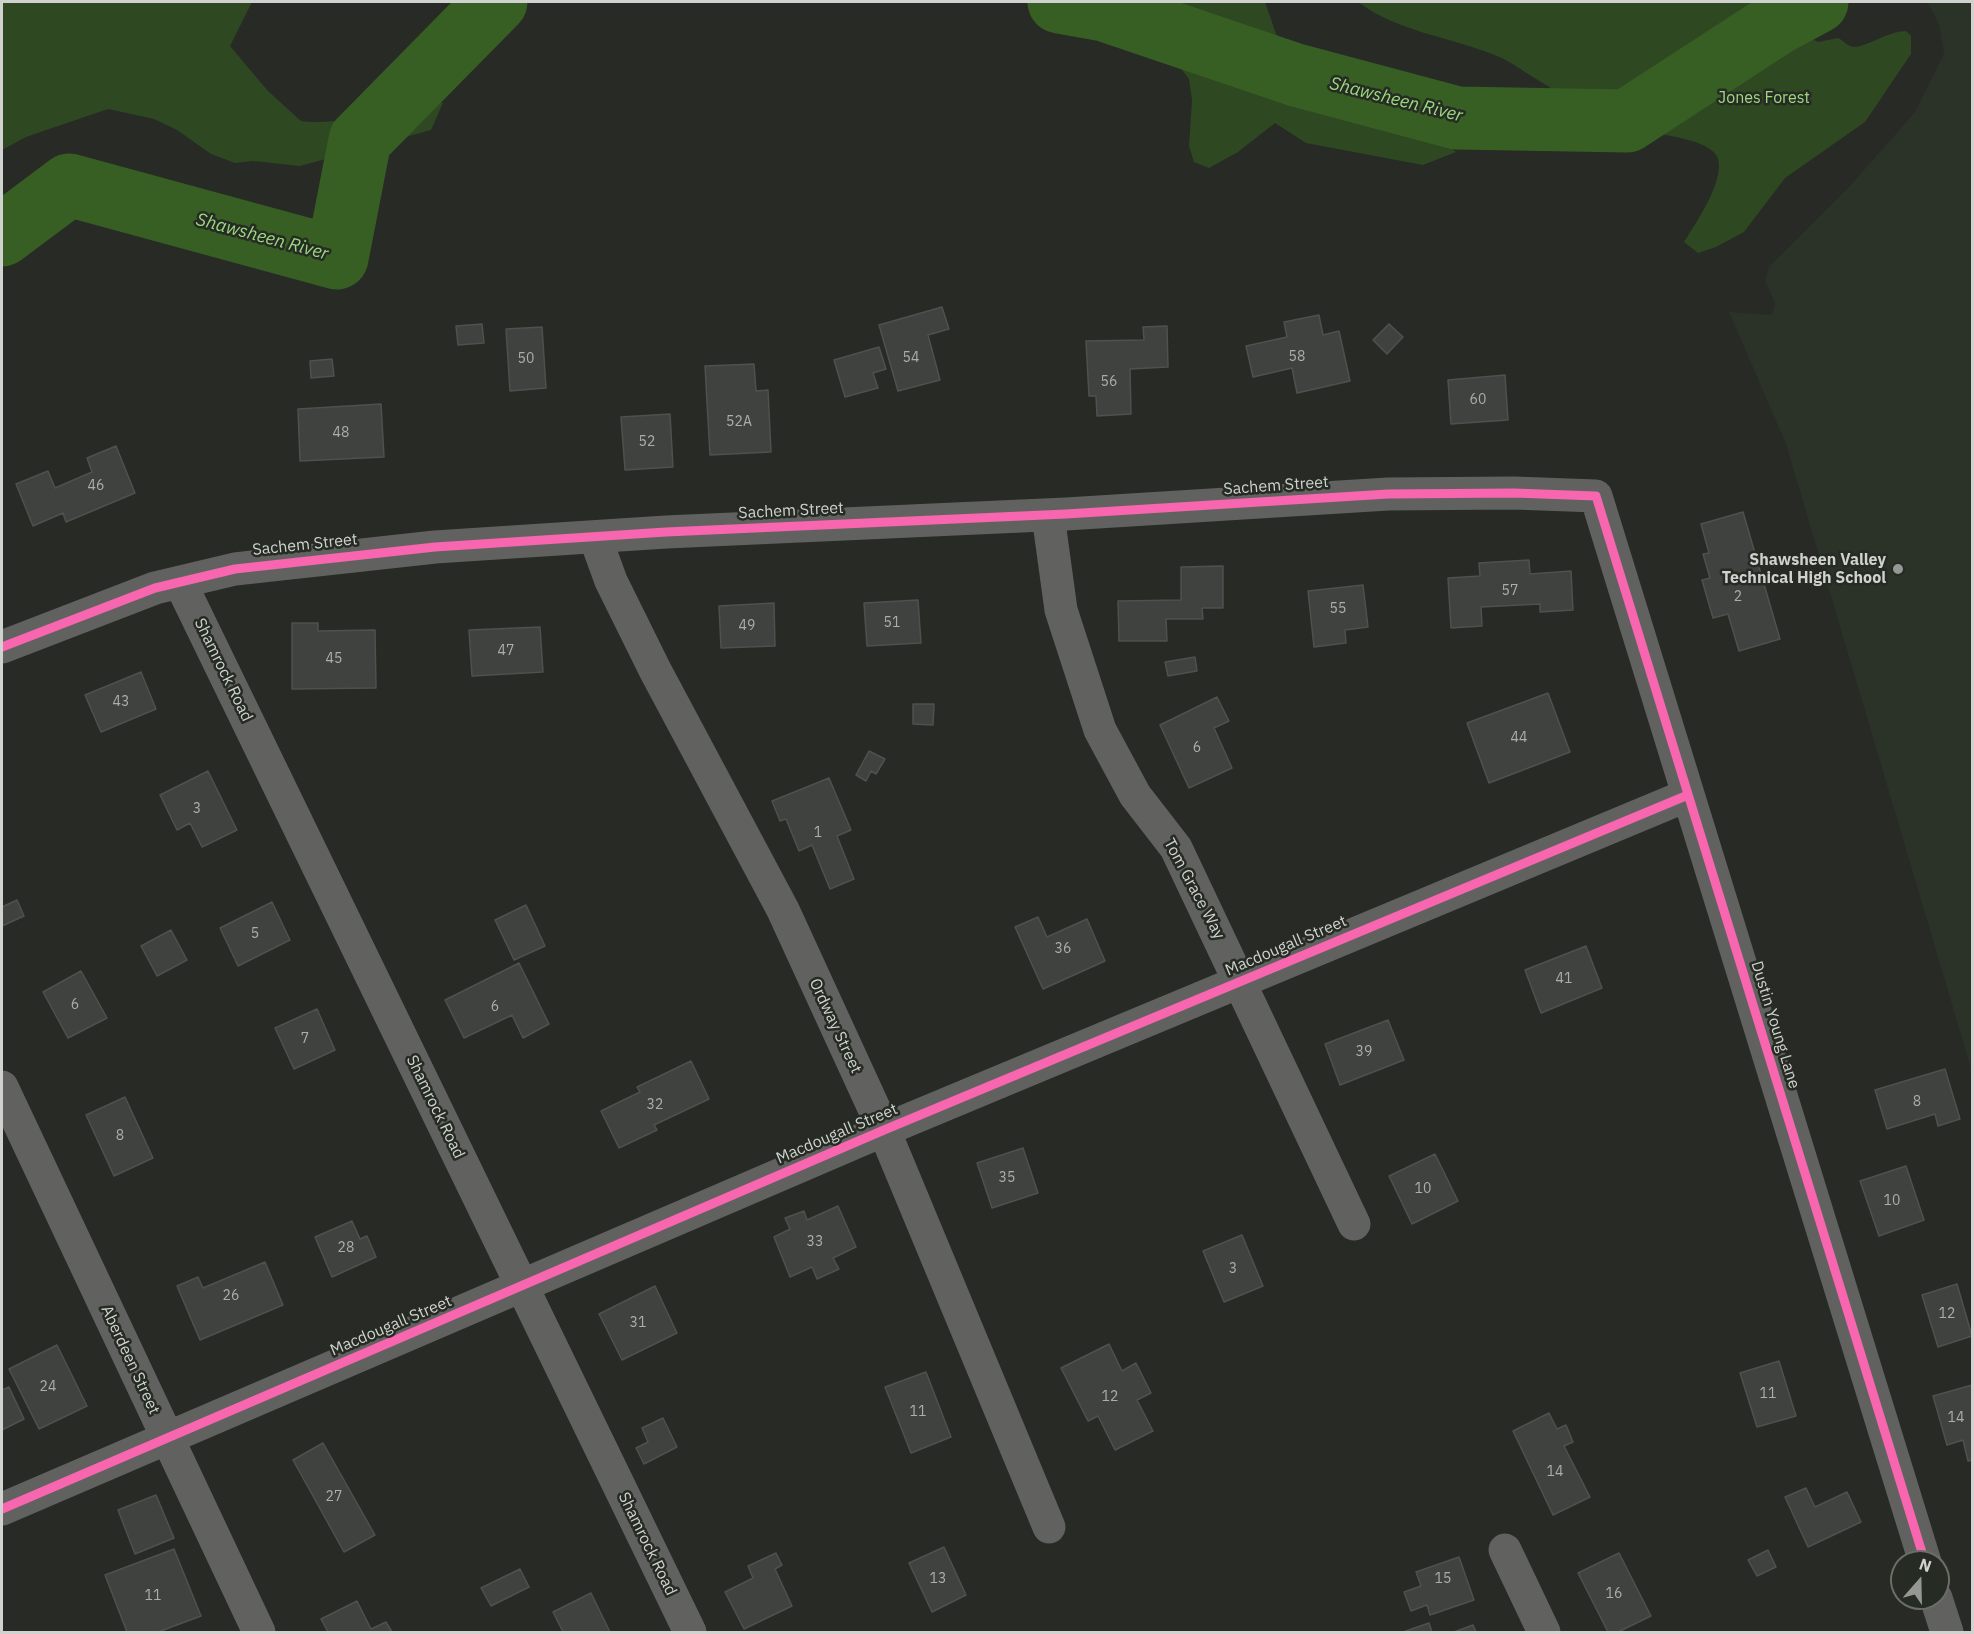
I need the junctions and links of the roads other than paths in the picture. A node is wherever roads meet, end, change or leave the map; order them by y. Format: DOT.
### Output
graph roads {
  1 [pos="1596,496"];
  2 [pos="1048,514"];
  3 [pos="595,537"];
  4 [pos="180,582"];
  5 [pos="2,647"];
  6 [pos="1688,795"];
  7 [pos="1241,981"];
  8 [pos="2,1087"];
  9 [pos="884,1130"];
  10 [pos="1354,1224"];
  11 [pos="522,1286"];
  12 [pos="167,1438"];
  13 [pos="2,1509"];
  14 [pos="1049,1527"];
  15 [pos="1505,1550"];
  16 [pos="1921,1550"];
  17 [pos="1940,1610"];
  18 [pos="258,1632"];
  19 [pos="690,1632"];
  20 [pos="1544,1632"];
  21 [pos="1947,1632"];
  1 -- 2 [label="street, Sachem Street"];
  1 -- 6 [label="street, Dustin Young Lane"];
  2 -- 3 [label="street, Sachem Street"];
  2 -- 7 [label="street, Tom Grace Way"];
  3 -- 4 [label="street, Sachem Street"];
  3 -- 9 [label="street, Ordway Street"];
  4 -- 5 [label="street, Sachem Street"];
  4 -- 11 [label="street, Shamrock Road"];
  6 -- 7 [label="street, Macdougall Street"];
  6 -- 16 [label="street, Dustin Young Lane"];
  7 -- 9 [label="street, Macdougall Street"];
  7 -- 10 [label="street, Tom Grace Way"];
  8 -- 12 [label="street, Aberdeen Street"];
  9 -- 11 [label="street, Macdougall Street"];
  9 -- 14 [label="street, Ordway Street"];
  11 -- 12 [label="street, Macdougall Street"];
  11 -- 19 [label="street, Shamrock Road"];
  12 -- 13 [label="street, Macdougall Street"];
  12 -- 18 [label="street, Aberdeen Street"];
  15 -- 20 [label="street"];
  17 -- 21 [label="street"];
}
